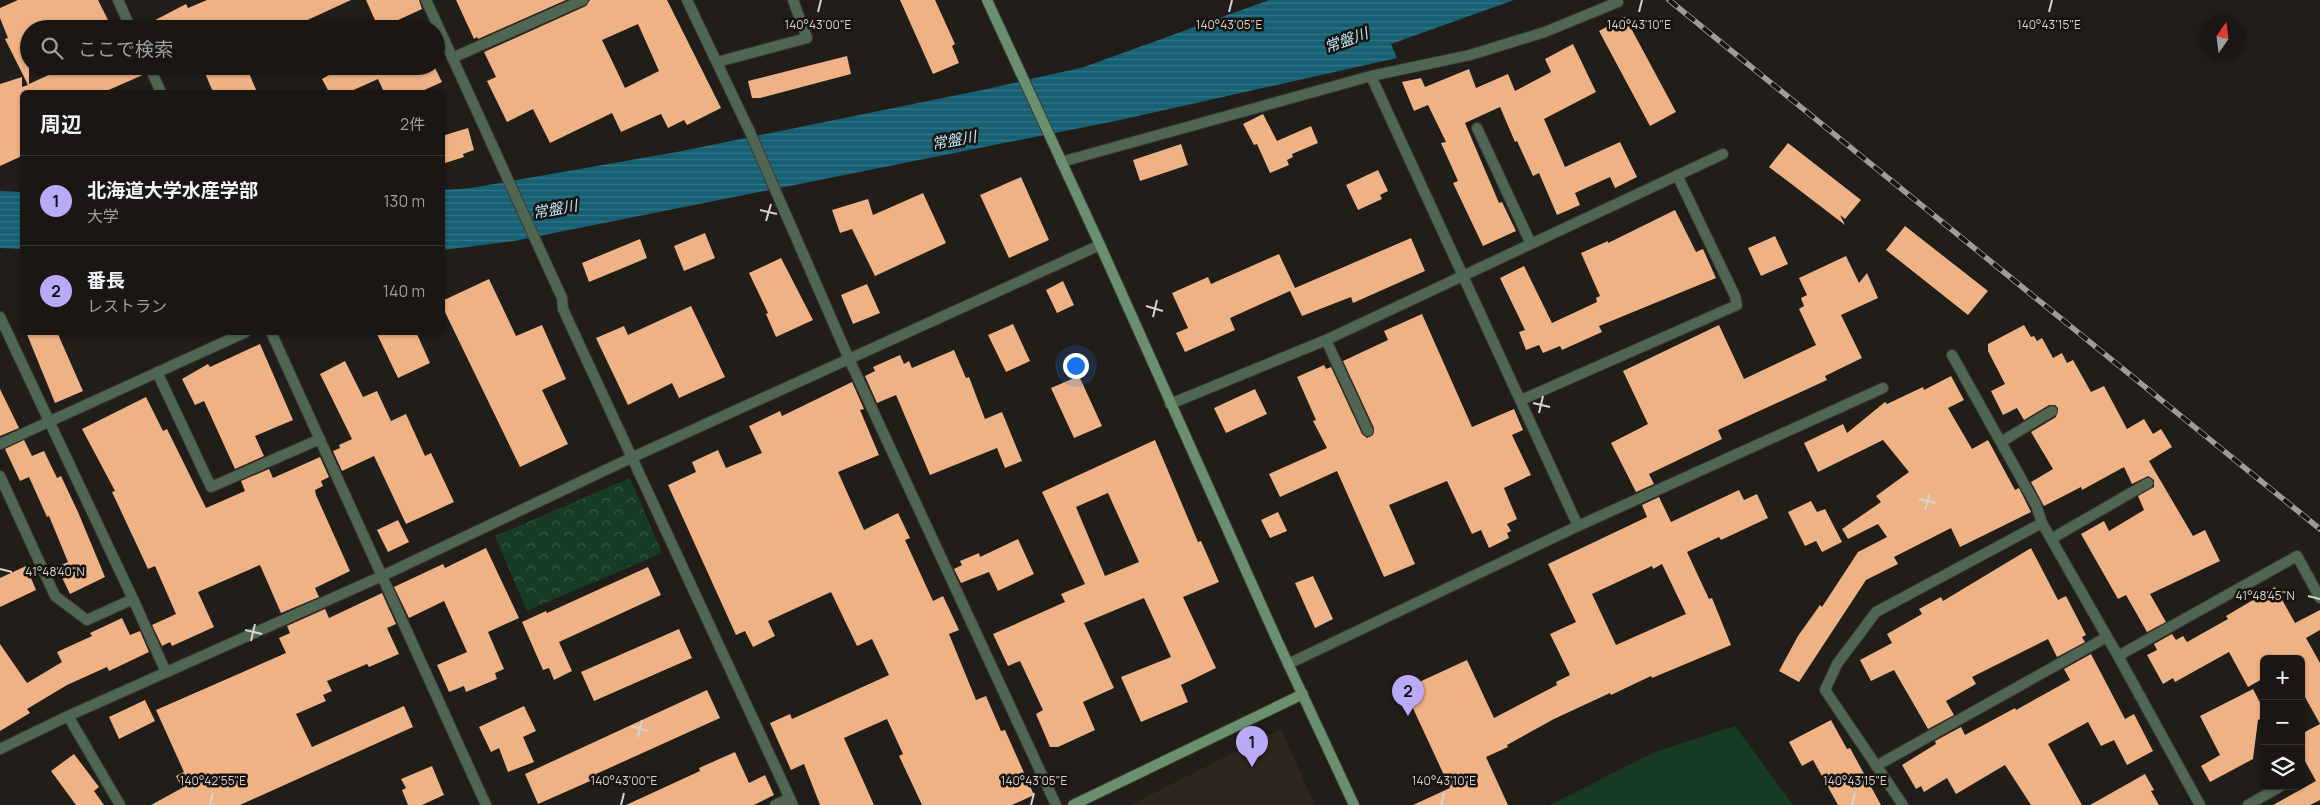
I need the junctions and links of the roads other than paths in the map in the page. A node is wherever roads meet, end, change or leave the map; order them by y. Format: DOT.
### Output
graph roads {
  1 [pos="118,0"];
  2 [pos="426,0"];
  3 [pos="583,0"];
  4 [pos="687,0"];
  5 [pos="793,0"];
  6 [pos="987,0"];
  7 [pos="1618,2"];
  8 [pos="127,20"];
  9 [pos="435,20"];
  10 [pos="445,42"];
  11 [pos="452,58"];
  12 [pos="717,62"];
  13 [pos="153,75"];
  14 [pos="1372,76"];
  15 [pos="160,90"];
  16 [pos="1477,128"];
  17 [pos="1723,154"];
  18 [pos="1061,162"];
  19 [pos="1677,175"];
  20 [pos="1531,244"];
  21 [pos="1100,245"];
  22 [pos="1464,277"];
  23 [pos="0,317"];
  24 [pos="239,335"];
  25 [pos="272,335"];
  26 [pos="1326,340"];
  27 [pos="1952,355"];
  28 [pos="850,359"];
  29 [pos="157,372"];
  30 [pos="1883,388"];
  31 [pos="1521,400"];
  32 [pos="1170,404"];
  33 [pos="2052,411"];
  34 [pos="49,421"];
  35 [pos="1368,431"];
  36 [pos="320,439"];
  37 [pos="2001,442"];
  38 [pos="0,444"];
  39 [pos="633,457"];
  40 [pos="0,476"];
  41 [pos="2148,483"];
  42 [pos="2042,523"];
  43 [pos="1578,526"];
  44 [pos="2051,540"];
  45 [pos="382,576"];
  46 [pos="2320,598"];
  47 [pos="134,599"];
  48 [pos="2107,637"];
  49 [pos="2118,656"];
  50 [pos="1288,664"];
  51 [pos="166,672"];
  52 [pos="1303,694"];
  53 [pos="68,716"];
  54 [pos="0,749"];
  55 [pos="1876,766"];
  56 [pos="2274,790"];
  57 [pos="792,802"];
  58 [pos="120,805"];
  59 [pos="486,805"];
  60 [pos="775,805"];
  61 [pos="1056,805"];
  62 [pos="1073,805"];
  63 [pos="1354,805"];
  64 [pos="1903,805"];
  65 [pos="2200,805"];
  66 [pos="2248,805"];
  1 -- 8 [label="street"];
  2 -- 9 [label="street"];
  3 -- 11 [label="street"];
  4 -- 12 [label="street"];
  5 -- 12 [label="street"];
  6 -- 18 [label="street"];
  7 -- 14 [label="street"];
  10 -- 11 [label="street"];
  11 -- 39 [label="street"];
  12 -- 28 [label="street"];
  13 -- 15 [label="street"];
  14 -- 18 [label="street"];
  14 -- 22 [label="street"];
  16 -- 20 [label="street"];
  17 -- 19 [label="street"];
  18 -- 21 [label="street"];
  19 -- 20 [label="street"];
  19 -- 31 [label="street"];
  20 -- 22 [label="street"];
  21 -- 28 [label="street"];
  21 -- 32 [label="street"];
  22 -- 26 [label="street"];
  22 -- 31 [label="street"];
  23 -- 34 [label="street"];
  24 -- 29 [label="street"];
  25 -- 36 [label="street"];
  26 -- 32 [label="street"];
  26 -- 35 [label="street"];
  27 -- 37 [label="street"];
  28 -- 39 [label="street"];
  28 -- 61 [label="street"];
  29 -- 34 [label="street"];
  29 -- 36 [label="street"];
  30 -- 43 [label="street"];
  31 -- 43 [label="street"];
  32 -- 50 [label="street"];
  33 -- 37 [label="street"];
  34 -- 38 [label="street"];
  34 -- 47 [label="street"];
  36 -- 45 [label="street"];
  37 -- 42 [label="street"];
  39 -- 45 [label="street"];
  39 -- 57 [label="street"];
  40 -- 47 [label="street"];
  41 -- 44 [label="street"];
  42 -- 44 [label="street"];
  42 -- 55 [label="street"];
  43 -- 50 [label="street"];
  44 -- 48 [label="street"];
  45 -- 51 [label="street"];
  45 -- 59 [label="street"];
  46 -- 49 [label="street"];
  47 -- 51 [label="street"];
  48 -- 49 [label="street"];
  48 -- 55 [label="street"];
  49 -- 65 [label="street"];
  50 -- 52 [label="street"];
  51 -- 53 [label="street"];
  52 -- 62 [label="street"];
  52 -- 63 [label="street"];
  53 -- 54 [label="street"];
  53 -- 58 [label="street"];
  55 -- 64 [label="street"];
  56 -- 66 [label="street"];
  57 -- 60 [label="street"];
}
